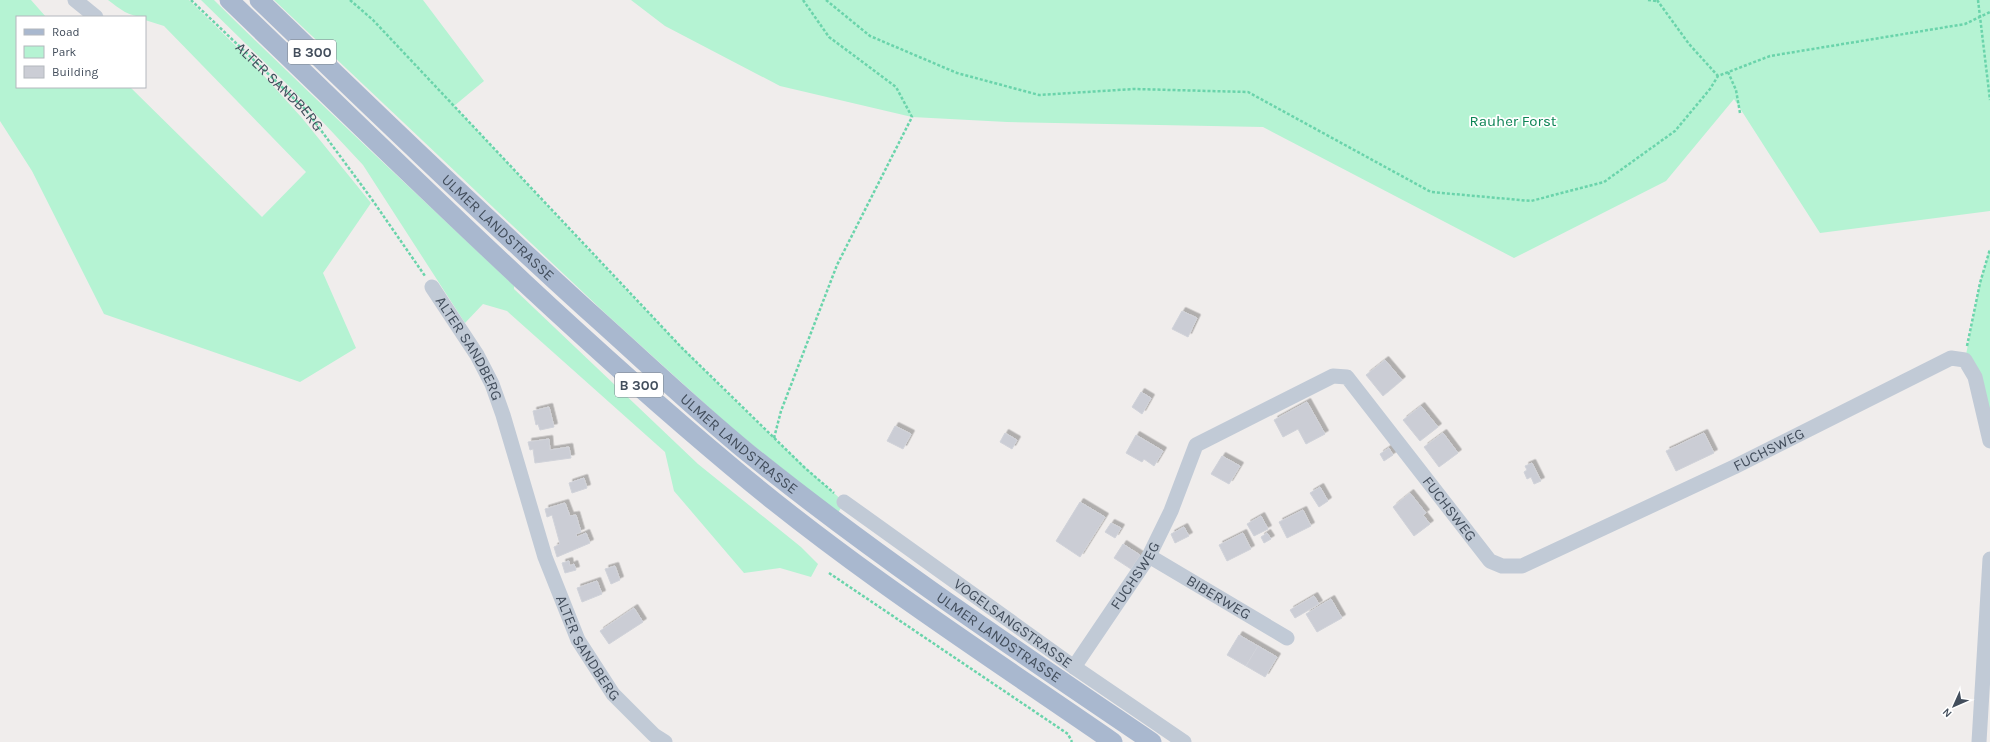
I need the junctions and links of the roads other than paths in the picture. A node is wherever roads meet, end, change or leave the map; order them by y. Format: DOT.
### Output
graph roads {
  1 [pos="75,0"];
  2 [pos="229,0"];
  3 [pos="259,0"];
  4 [pos="95,16"];
  5 [pos="432,287"];
  6 [pos="1990,442"];
  7 [pos="844,502"];
  8 [pos="1149,556"];
  9 [pos="1990,559"];
  10 [pos="1287,638"];
  11 [pos="1987,642"];
  12 [pos="1074,667"];
  13 [pos="665,742"];
  14 [pos="1113,742"];
  15 [pos="1152,742"];
  16 [pos="1184,742"];
  17 [pos="1979,742"];
  1 -- 4 [label="street"];
  2 -- 14 [label="main road, ULMER LANDSTRASSE / B 300"];
  3 -- 15 [label="main road, ULMER LANDSTRASSE / B 300"];
  5 -- 13 [label="street, ALTER SANDBERG"];
  6 -- 8 [label="street, FUCHSWEG"];
  7 -- 12 [label="street, VOGELSANGSTRASSE"];
  8 -- 10 [label="street, BIBERWEG"];
  8 -- 12 [label="street, FUCHSWEG"];
  9 -- 11 [label="street"];
  11 -- 17 [label="street"];
  12 -- 16 [label="street, VOGELSANGSTRASSE"];
}
